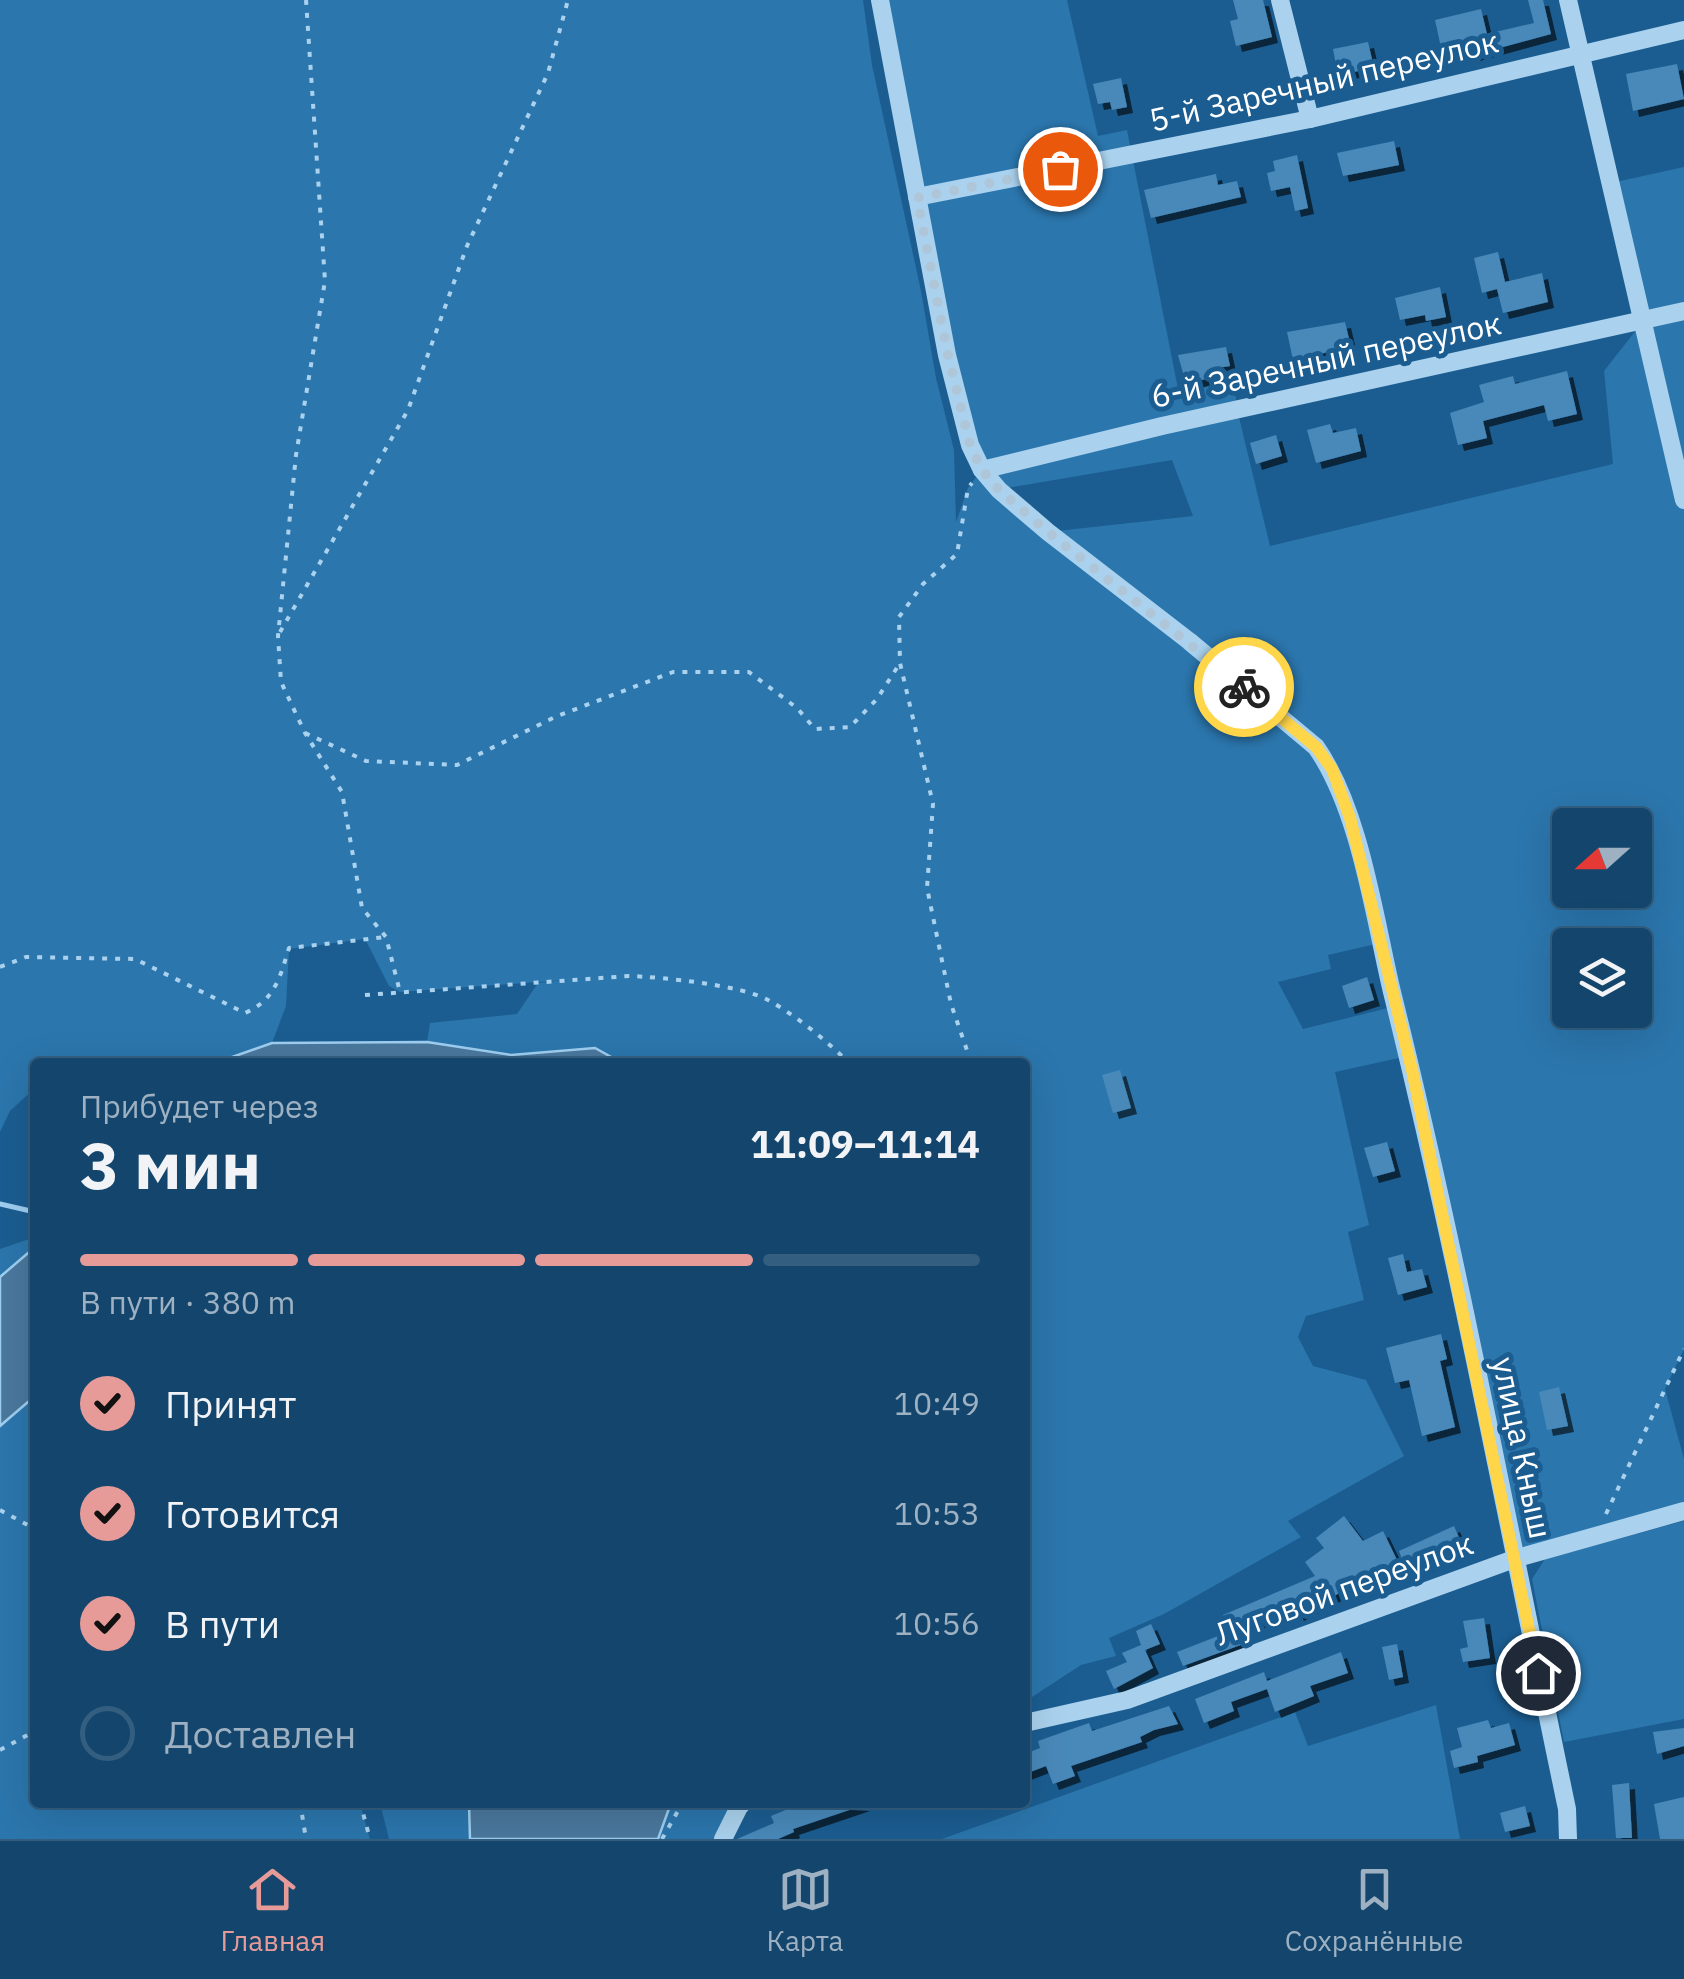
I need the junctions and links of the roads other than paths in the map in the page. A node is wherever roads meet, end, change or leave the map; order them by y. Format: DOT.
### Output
graph roads {
  1 [pos="880,0"];
  2 [pos="1280,0"];
  3 [pos="1568,0"];
  4 [pos="1684,30"];
  5 [pos="1581,54"];
  6 [pos="1310,118"];
  7 [pos="917,198"];
  8 [pos="1684,311"];
  9 [pos="1644,321"];
  10 [pos="982,470"];
  11 [pos="1684,500"];
  12 [pos="1684,1512"];
  13 [pos="1514,1559"];
  14 [pos="1030,1722"];
  15 [pos="739,1808"];
  16 [pos="723,1839"];
  17 [pos="1568,1839"];
  1 -- 7 [label="street"];
  2 -- 6 [label="street"];
  3 -- 5 [label="street"];
  4 -- 5 [label="street, 5-й Заречный переулок"];
  5 -- 6 [label="street, 5-й Заречный переулок"];
  5 -- 9 [label="street"];
  6 -- 7 [label="street, 5-й Заречный переулок"];
  7 -- 10 [label="street"];
  8 -- 9 [label="street, 6-й Заречный переулок"];
  9 -- 10 [label="street, 6-й Заречный переулок"];
  9 -- 11 [label="street"];
  10 -- 13 [label="street, улица Кныш"];
  12 -- 13 [label="street, Луговой переулок"];
  13 -- 14 [label="street, Луговой переулок"];
  13 -- 17 [label="street, улица Кныш"];
  15 -- 16 [label="street"];
}
